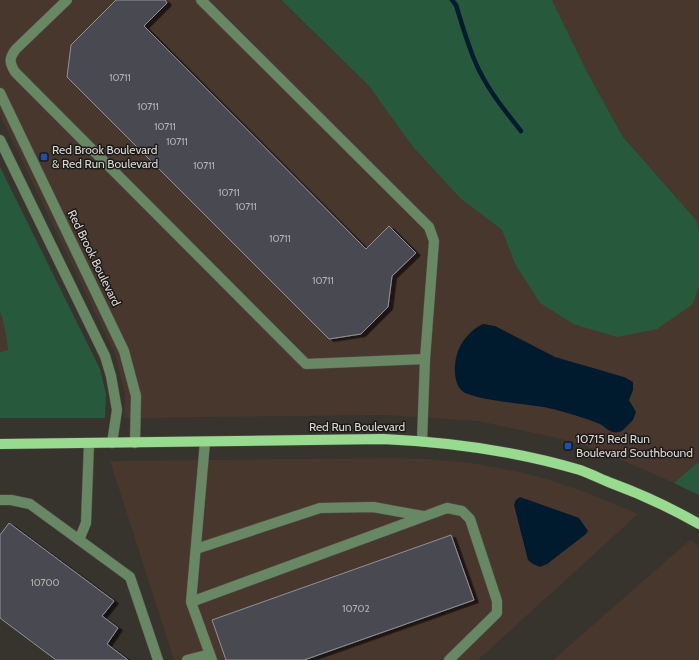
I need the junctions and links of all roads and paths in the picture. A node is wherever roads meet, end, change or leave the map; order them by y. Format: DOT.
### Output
graph roads {
  1 [pos="66,0"];
  2 [pos="201,0"];
  3 [pos="0,93"];
  4 [pos="0,140"];
  5 [pos="425,359"];
  6 [pos="422,441"];
  7 [pos="205,442"];
  8 [pos="89,443"];
  9 [pos="112,443"];
  10 [pos="135,443"];
  11 [pos="0,444"];
  12 [pos="0,500"];
  13 [pos="425,516"];
  14 [pos="699,524"];
  15 [pos="78,540"];
  16 [pos="196,549"];
  17 [pos="191,602"];
  18 [pos="211,657"];
  19 [pos="158,660"];
  20 [pos="187,660"];
  21 [pos="449,660"];
  1 -- 5 [label="street"];
  2 -- 5 [label="street"];
  3 -- 10 [label="street, Red Brook Boulevard"];
  4 -- 9 [label="street"];
  5 -- 6 [label="street"];
  6 -- 7 [label="main road, Red Run Boulevard"];
  6 -- 14 [label="main road, Red Run Boulevard"];
  7 -- 10 [label="main road, Red Run Boulevard"];
  7 -- 16 [label="street"];
  8 -- 9 [label="main road, Red Run Boulevard"];
  8 -- 11 [label="main road, Red Run Boulevard"];
  8 -- 15 [label="street"];
  9 -- 10 [label="main road, Red Run Boulevard"];
  12 -- 15 [label="street"];
  13 -- 16 [label="street"];
  13 -- 17 [label="street"];
  13 -- 21 [label="street"];
  15 -- 19 [label="street"];
  16 -- 17 [label="street"];
  17 -- 18 [label="street"];
  18 -- 20 [label="street"];
}
